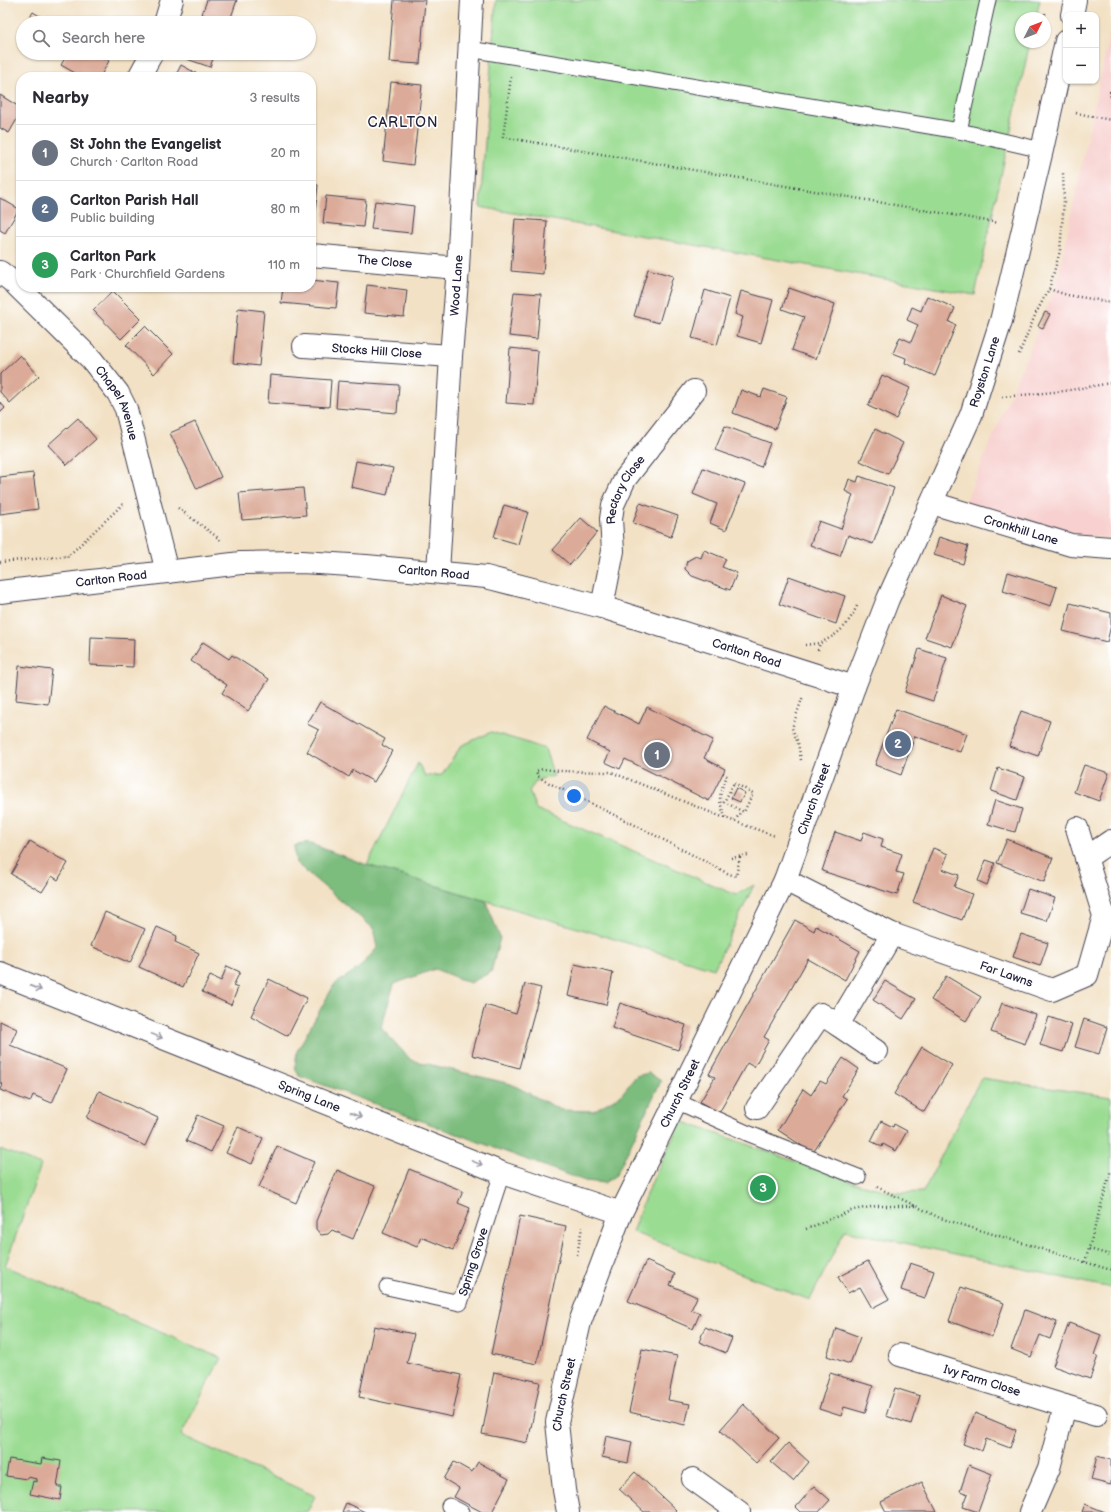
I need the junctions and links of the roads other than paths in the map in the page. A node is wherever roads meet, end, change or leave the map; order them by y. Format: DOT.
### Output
graph roads {
  1 [pos="172,0"];
  2 [pos="472,0"];
  3 [pos="988,0"];
  4 [pos="1075,0"];
  5 [pos="1073,12"];
  6 [pos="167,16"];
  7 [pos="1064,48"];
  8 [pos="469,49"];
  9 [pos="148,60"];
  10 [pos="142,72"];
  11 [pos="959,131"];
  12 [pos="1042,150"];
  13 [pos="316,255"];
  14 [pos="458,268"];
  15 [pos="28,292"];
  16 [pos="304,346"];
  17 [pos="451,356"];
  18 [pos="694,391"];
  19 [pos="932,503"];
  20 [pos="1111,548"];
  21 [pos="167,572"];
  22 [pos="438,572"];
  23 [pos="0,592"];
  24 [pos="602,607"];
  25 [pos="854,686"];
  26 [pos="1077,828"];
  27 [pos="1111,842"];
  28 [pos="1086,858"];
  29 [pos="785,880"];
  30 [pos="892,934"];
  31 [pos="0,973"];
  32 [pos="838,1025"];
  33 [pos="876,1051"];
  34 [pos="676,1102"];
  35 [pos="757,1108"];
  36 [pos="502,1173"];
  37 [pos="858,1177"];
  38 [pos="621,1213"];
  39 [pos="387,1287"];
  40 [pos="900,1355"];
  41 [pos="1065,1406"];
  42 [pos="1096,1415"];
  43 [pos="693,1479"];
  44 [pos="568,1512"];
  45 [pos="740,1512"];
  46 [pos="1030,1512"];
  1 -- 6 [label="street"];
  2 -- 8 [label="street, Wood Lane"];
  3 -- 11 [label="lane"];
  4 -- 5 [label="street"];
  7 -- 12 [label="street, Royston Lane"];
  8 -- 11 [label="lane"];
  8 -- 14 [label="street, Wood Lane"];
  9 -- 10 [label="street"];
  11 -- 12 [label="lane"];
  12 -- 19 [label="street, Royston Lane"];
  13 -- 14 [label="street, The Close"];
  14 -- 17 [label="street, Wood Lane"];
  15 -- 21 [label="street, Chapel Avenue"];
  16 -- 17 [label="street, Stocks Hill Close"];
  17 -- 22 [label="street, Wood Lane"];
  18 -- 24 [label="street, Rectory Close"];
  19 -- 20 [label="street, Cronkhill Lane"];
  19 -- 25 [label="street, Royston Lane"];
  21 -- 22 [label="street, Carlton Road"];
  21 -- 23 [label="street, Carlton Road"];
  22 -- 24 [label="street, Carlton Road"];
  24 -- 25 [label="street, Carlton Road"];
  25 -- 29 [label="street, Church Street"];
  26 -- 28 [label="street, Far Lawns"];
  27 -- 28 [label="street"];
  28 -- 30 [label="street, Far Lawns"];
  29 -- 30 [label="street, Far Lawns"];
  29 -- 34 [label="street, Church Street"];
  30 -- 32 [label="street"];
  31 -- 36 [label="street, Spring Lane, one-way"];
  32 -- 33 [label="street"];
  32 -- 35 [label="street"];
  34 -- 37 [label="lane"];
  34 -- 38 [label="street, Church Street"];
  36 -- 38 [label="street, Spring Lane"];
  36 -- 39 [label="lane, Spring Grove"];
  38 -- 44 [label="street, Church Street"];
  40 -- 41 [label="street, Ivy Farm Close"];
  41 -- 42 [label="street, Ivy Farm Close"];
  41 -- 46 [label="street"];
  43 -- 45 [label="street"];
}
